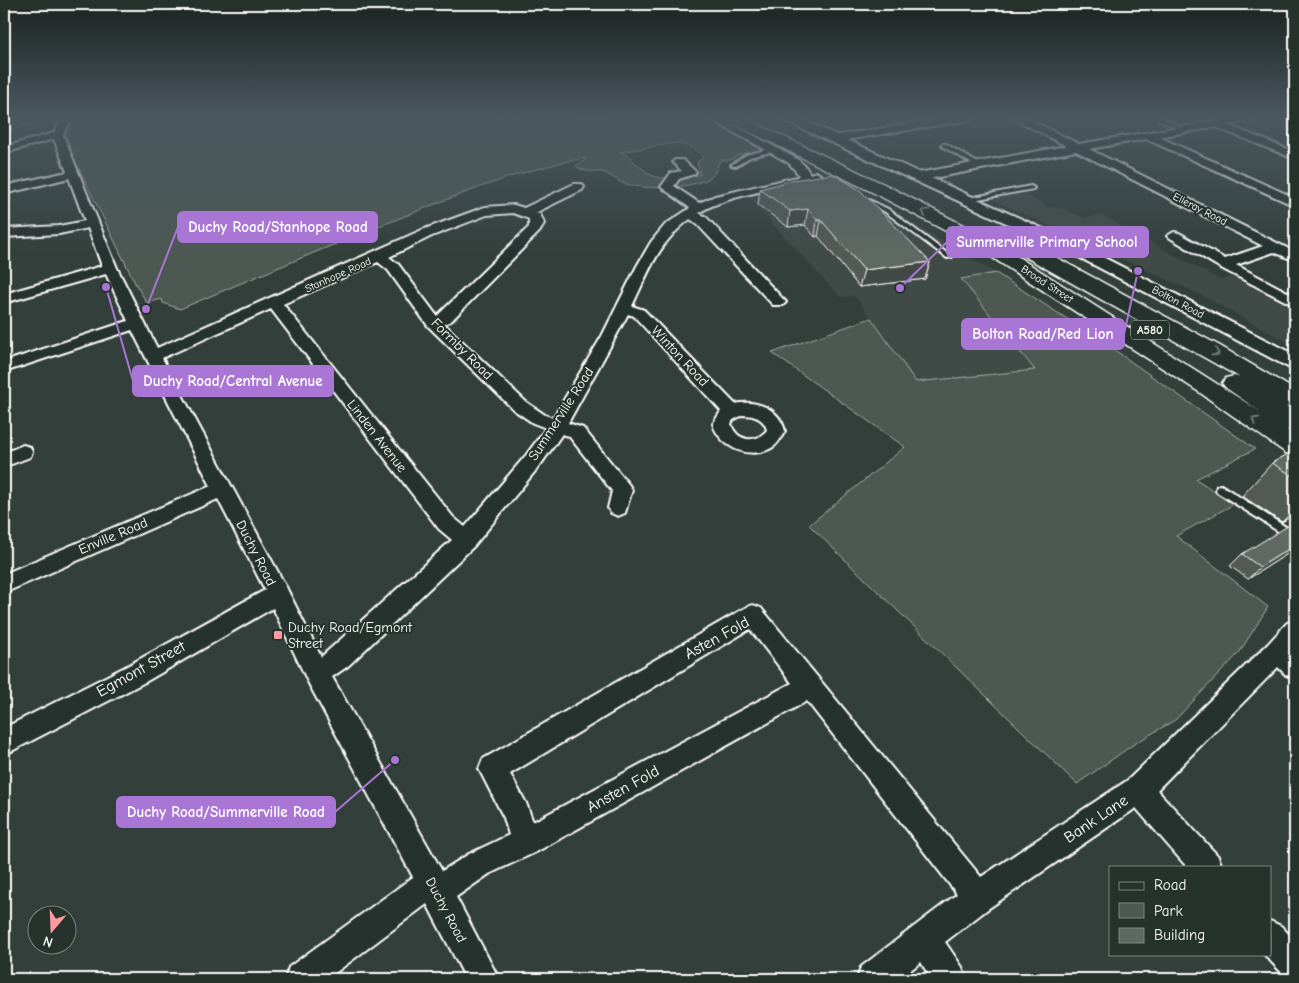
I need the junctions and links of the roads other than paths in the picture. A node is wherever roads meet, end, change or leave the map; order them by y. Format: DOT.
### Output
graph roads {
  1 [pos="70,163"];
  2 [pos="680,163"];
  3 [pos="738,163"];
  4 [pos="794,163"];
  5 [pos="826,163"];
  6 [pos="858,163"];
  7 [pos="887,163"];
  8 [pos="974,163"];
  9 [pos="991,163"];
  10 [pos="1108,163"];
  11 [pos="1208,163"];
  12 [pos="978,165"];
  13 [pos="734,166"];
  14 [pos="72,174"];
  15 [pos="918,177"];
  16 [pos="578,187"];
  17 [pos="1031,188"];
  18 [pos="4,190"];
  19 [pos="856,196"];
  20 [pos="967,199"];
  21 [pos="1295,202"];
  22 [pos="694,211"];
  23 [pos="526,212"];
  24 [pos="92,224"];
  25 [pos="4,233"];
  26 [pos="1174,236"];
  27 [pos="1004,237"];
  28 [pos="1275,247"];
  29 [pos="379,256"];
  30 [pos="949,257"];
  31 [pos="1295,257"];
  32 [pos="1224,264"];
  33 [pos="110,268"];
  34 [pos="4,299"];
  35 [pos="778,302"];
  36 [pos="1295,302"];
  37 [pos="274,303"];
  38 [pos="624,308"];
  39 [pos="138,323"];
  40 [pos="434,323"];
  41 [pos="152,356"];
  42 [pos="1295,363"];
  43 [pos="4,367"];
  44 [pos="1295,400"];
  45 [pos="732,412"];
  46 [pos="1295,423"];
  47 [pos="558,425"];
  48 [pos="1295,447"];
  49 [pos="23,452"];
  50 [pos="4,460"];
  51 [pos="223,489"];
  52 [pos="1221,489"];
  53 [pos="618,508"];
  54 [pos="1295,538"];
  55 [pos="466,540"];
  56 [pos="4,584"];
  57 [pos="278,594"];
  58 [pos="1295,630"];
  59 [pos="1286,660"];
  60 [pos="317,674"];
  61 [pos="809,687"];
  62 [pos="4,742"];
  63 [pos="1138,790"];
  64 [pos="526,842"];
  65 [pos="1206,866"];
  66 [pos="434,887"];
  67 [pos="978,897"];
  68 [pos="1272,938"];
  69 [pos="925,940"];
  70 [pos="1295,964"];
  71 [pos="302,979"];
  72 [pos="483,979"];
  73 [pos="872,979"];
  74 [pos="950,979"];
  1 -- 14 [label="street, Duchy Road"];
  2 -- 22 [label="street"];
  3 -- 13 [label="lane"];
  4 -- 22 [label="street, Summerville Road"];
  48 -- 5 [label="highway, Broad Street, one-way"];
  6 -- 27 [label="highway, Broad Street"];
  7 -- 15 [label="street, Bolton Road"];
  8 -- 12 [label="lane"];
  9 -- 12 [label="street"];
  10 -- 28 [label="street, Elleray Road"];
  11 -- 21 [label="street"];
  12 -- 15 [label="street"];
  14 -- 18 [label="street"];
  14 -- 24 [label="street, Duchy Road"];
  15 -- 20 [label="street, Bolton Road"];
  16 -- 23 [label="street"];
  17 -- 20 [label="lane"];
  19 -- 30 [label="lane"];
  20 -- 42 [label="street, Bolton Road"];
  22 -- 35 [label="street"];
  22 -- 38 [label="street, Summerville Road"];
  23 -- 29 [label="street, Stanhope Road"];
  23 -- 40 [label="street"];
  24 -- 25 [label="street"];
  24 -- 33 [label="street, Duchy Road"];
  26 -- 32 [label="street"];
  27 -- 44 [label="highway, one-way"];
  27 -- 46 [label="highway, Broad Street / A580"];
  28 -- 31 [label="street, Elleray Road"];
  28 -- 32 [label="street"];
  29 -- 37 [label="street, Stanhope Road"];
  29 -- 40 [label="street, Formby Road"];
  32 -- 36 [label="street"];
  33 -- 34 [label="street"];
  33 -- 39 [label="street, Duchy Road"];
  37 -- 41 [label="street, Stanhope Road"];
  37 -- 55 [label="street, Linden Avenue"];
  38 -- 45 [label="street, Winton Road"];
  38 -- 47 [label="street, Summerville Road"];
  39 -- 41 [label="street, Duchy Road"];
  39 -- 43 [label="street"];
  40 -- 47 [label="street, Formby Road"];
  41 -- 51 [label="street, Duchy Road"];
  47 -- 53 [label="street, Formby Road"];
  47 -- 55 [label="street, Summerville Road"];
  49 -- 50 [label="street"];
  51 -- 56 [label="street, Enville Road"];
  51 -- 57 [label="street, Duchy Road"];
  52 -- 54 [label="lane"];
  55 -- 60 [label="street, Summerville Road"];
  57 -- 60 [label="street, Duchy Road"];
  57 -- 62 [label="street, Egmont Street"];
  58 -- 59 [label="street, Bank Lane"];
  59 -- 63 [label="street, Bank Lane"];
  60 -- 66 [label="street, Duchy Road"];
  61 -- 64 [label="street, Ansten Fold"];
  61 -- 64 [label="street, Asten Fold"];
  61 -- 67 [label="street, Asten Fold"];
  63 -- 65 [label="street"];
  63 -- 67 [label="street, Bank Lane"];
  64 -- 66 [label="street, Ansten Fold"];
  66 -- 71 [label="street"];
  66 -- 72 [label="street, Duchy Road"];
  67 -- 69 [label="street, Bank Lane"];
  68 -- 70 [label="street"];
  69 -- 73 [label="street, Bank Lane"];
  69 -- 74 [label="street"];
}
